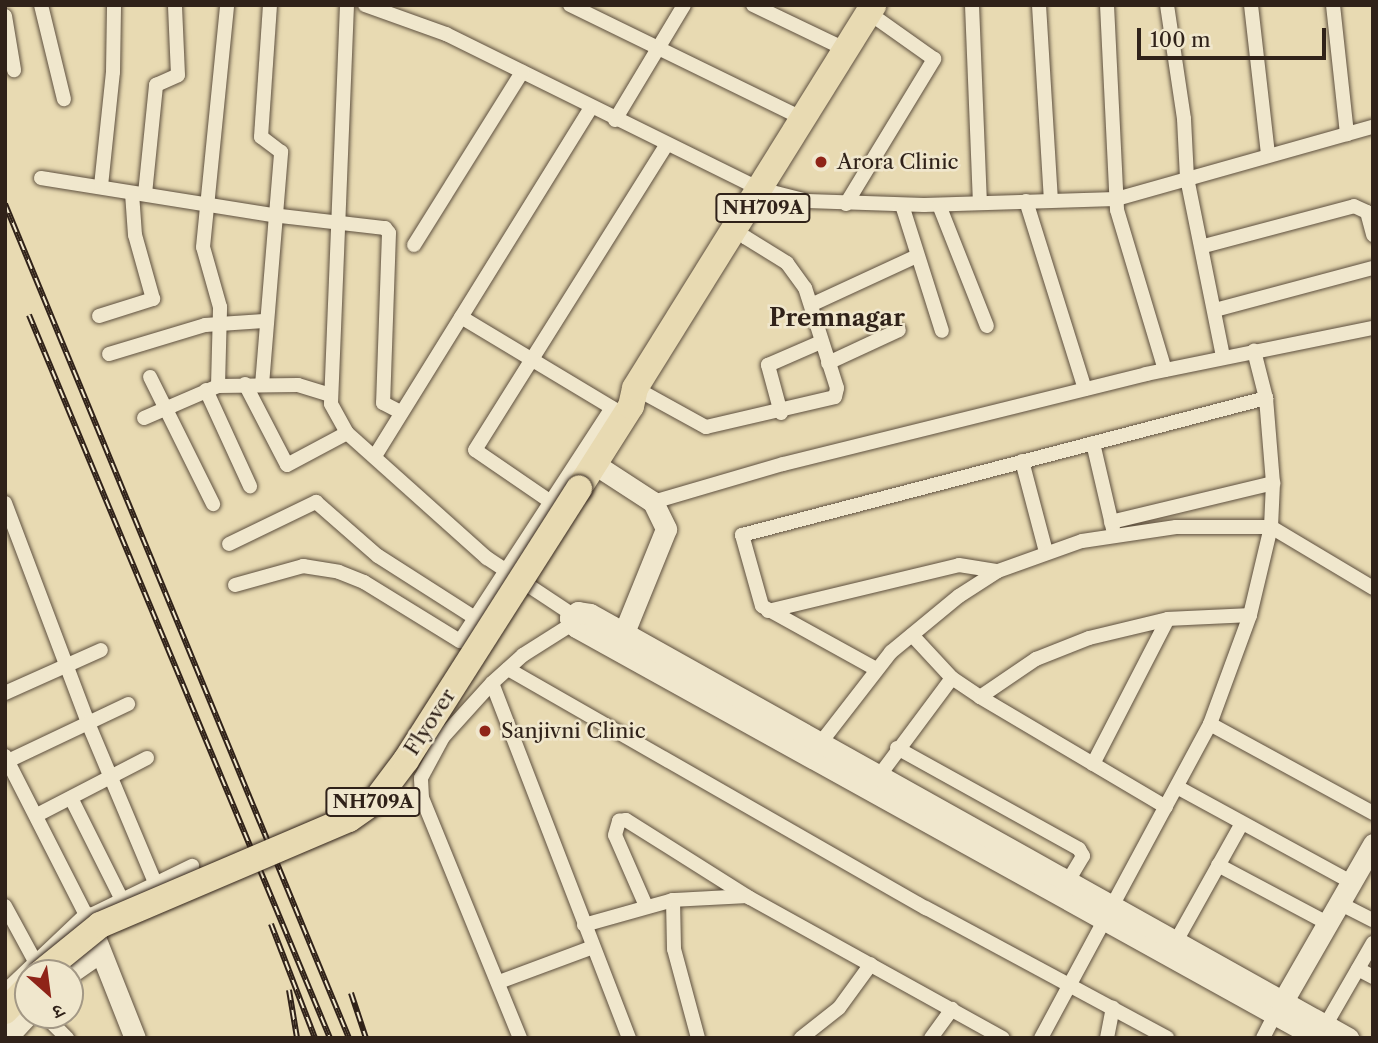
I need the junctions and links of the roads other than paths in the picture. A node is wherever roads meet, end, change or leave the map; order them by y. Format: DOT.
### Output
graph roads {
  1 [pos="41,5"];
  2 [pos="114,5"];
  3 [pos="175,5"];
  4 [pos="227,5"];
  5 [pos="270,5"];
  6 [pos="347,5"];
  7 [pos="365,5"];
  8 [pos="570,5"];
  9 [pos="684,5"];
  10 [pos="753,5"];
  11 [pos="972,5"];
  12 [pos="1039,5"];
  13 [pos="1107,5"];
  14 [pos="1167,5"];
  15 [pos="1251,5"];
  16 [pos="1333,5"];
  17 [pos="880,10"];
  18 [pos="5,16"];
  19 [pos="659,47"];
  20 [pos="845,49"];
  21 [pos="14,70"];
  22 [pos="522,72"];
  23 [pos="64,99"];
  24 [pos="591,108"];
  25 [pos="804,119"];
  26 [pos="615,120"];
  27 [pos="1373,127"];
  28 [pos="1347,134"];
  29 [pos="667,144"];
  30 [pos="1268,154"];
  31 [pos="41,178"];
  32 [pos="1187,178"];
  33 [pos="101,186"];
  34 [pos="766,192"];
  35 [pos="138,193"];
  36 [pos="1116,199"];
  37 [pos="1051,200"];
  38 [pos="1026,201"];
  39 [pos="980,203"];
  40 [pos="207,204"];
  41 [pos="846,204"];
  42 [pos="902,205"];
  43 [pos="939,205"];
  44 [pos="272,215"];
  45 [pos="338,223"];
  46 [pos="1373,235"];
  47 [pos="745,236"];
  48 [pos="414,245"];
  49 [pos="1204,246"];
  50 [pos="917,256"];
  51 [pos="1373,268"];
  52 [pos="813,304"];
  53 [pos="1215,310"];
  54 [pos="99,316"];
  55 [pos="461,317"];
  56 [pos="221,321"];
  57 [pos="264,321"];
  58 [pos="987,326"];
  59 [pos="1373,328"];
  60 [pos="899,330"];
  61 [pos="942,331"];
  62 [pos="821,342"];
  63 [pos="1254,351"];
  64 [pos="109,354"];
  65 [pos="1223,358"];
  66 [pos="533,359"];
  67 [pos="828,363"];
  68 [pos="1165,370"];
  69 [pos="150,377"];
  70 [pos="245,384"];
  71 [pos="262,385"];
  72 [pos="212,388"];
  73 [pos="1085,389"];
  74 [pos="330,394"];
  75 [pos="1266,398"];
  76 [pos="630,403"];
  77 [pos="166,407"];
  78 [pos="399,411"];
  79 [pos="781,413"];
  80 [pos="144,418"];
  81 [pos="347,433"];
  82 [pos="1093,443"];
  83 [pos="375,456"];
  84 [pos="1022,461"];
  85 [pos="593,463"];
  86 [pos="1273,483"];
  87 [pos="250,486"];
  88 [pos="548,500"];
  89 [pos="653,502"];
  90 [pos="5,503"];
  91 [pos="213,503"];
  92 [pos="1271,527"];
  93 [pos="1113,528"];
  94 [pos="21,542"];
  95 [pos="229,544"];
  96 [pos="5,547"];
  97 [pos="1046,552"];
  98 [pos="998,571"];
  99 [pos="504,572"];
  100 [pos="235,584"];
  101 [pos="1373,588"];
  102 [pos="768,611"];
  103 [pos="1250,615"];
  104 [pos="475,618"];
  105 [pos="1168,619"];
  106 [pos="573,620"];
  107 [pos="912,635"];
  108 [pos="620,642"];
  109 [pos="101,650"];
  110 [pos="65,666"];
  111 [pos="876,669"];
  112 [pos="508,670"];
  113 [pos="952,678"];
  114 [pos="492,683"];
  115 [pos="5,694"];
  116 [pos="980,697"];
  117 [pos="128,704"];
  118 [pos="88,723"];
  119 [pos="1210,724"];
  120 [pos="897,748"];
  121 [pos="815,750"];
  122 [pos="147,758"];
  123 [pos="7,759"];
  124 [pos="1093,764"];
  125 [pos="879,776"];
  126 [pos="111,777"];
  127 [pos="1177,787"];
  128 [pos="71,797"];
  129 [pos="1166,807"];
  130 [pos="1373,813"];
  131 [pos="37,815"];
  132 [pos="1242,823"];
  133 [pos="1373,844"];
  134 [pos="1219,865"];
  135 [pos="192,866"];
  136 [pos="155,882"];
  137 [pos="1351,882"];
  138 [pos="1067,883"];
  139 [pos="747,896"];
  140 [pos="121,898"];
  141 [pos="673,900"];
  142 [pos="1339,903"];
  143 [pos="5,906"];
  144 [pos="646,906"];
  145 [pos="1109,914"];
  146 [pos="87,917"];
  147 [pos="1373,920"];
  148 [pos="1327,923"];
  149 [pos="584,925"];
  150 [pos="1175,943"];
  151 [pos="1373,943"];
  152 [pos="593,947"];
  153 [pos="99,953"];
  154 [pos="14,959"];
  155 [pos="46,959"];
  156 [pos="55,959"];
  157 [pos="84,964"];
  158 [pos="871,964"];
  159 [pos="1358,969"];
  160 [pos="1373,977"];
  161 [pos="499,982"];
  162 [pos="1071,985"];
  163 [pos="1114,1008"];
  164 [pos="952,1009"];
  165 [pos="1278,1009"];
  166 [pos="1322,1032"];
  167 [pos="135,1038"];
  168 [pos="520,1038"];
  169 [pos="629,1038"];
  170 [pos="698,1038"];
  171 [pos="801,1038"];
  172 [pos="931,1038"];
  173 [pos="1003,1038"];
  174 [pos="1041,1038"];
  175 [pos="1107,1038"];
  176 [pos="1167,1038"];
  177 [pos="1263,1038"];
  178 [pos="1348,1038"];
  1 -- 23 [label="street"];
  2 -- 33 [label="street"];
  3 -- 35 [label="street"];
  4 -- 40 [label="street"];
  5 -- 44 [label="street"];
  6 -- 45 [label="street"];
  7 -- 22 [label="street"];
  8 -- 19 [label="street"];
  9 -- 19 [label="street"];
  10 -- 20 [label="street"];
  11 -- 39 [label="street"];
  12 -- 37 [label="street"];
  13 -- 36 [label="street"];
  14 -- 32 [label="street"];
  15 -- 30 [label="street"];
  16 -- 28 [label="street"];
  17 -- 20 [label="highway, NH709A"];
  17 -- 34 [label="highway, NH709A"];
  17 -- 41 [label="street"];
  18 -- 21 [label="street"];
  19 -- 25 [label="street"];
  19 -- 26 [label="street"];
  20 -- 25 [label="highway, NH709A"];
  22 -- 24 [label="street"];
  22 -- 48 [label="street"];
  24 -- 26 [label="street"];
  24 -- 55 [label="street"];
  25 -- 34 [label="highway, NH709A"];
  26 -- 29 [label="street"];
  27 -- 28 [label="street"];
  28 -- 30 [label="street"];
  29 -- 34 [label="street"];
  29 -- 66 [label="street"];
  30 -- 32 [label="street"];
  31 -- 33 [label="street"];
  32 -- 36 [label="street"];
  32 -- 49 [label="street"];
  33 -- 35 [label="street"];
  34 -- 41 [label="street"];
  34 -- 47 [label="highway, NH709A"];
  34 -- 76 [label="highway, NH709A"];
  35 -- 40 [label="street"];
  35 -- 54 [label="street"];
  36 -- 37 [label="street"];
  36 -- 68 [label="street"];
  37 -- 38 [label="street"];
  38 -- 39 [label="street"];
  38 -- 73 [label="street"];
  39 -- 43 [label="street"];
  40 -- 44 [label="street"];
  40 -- 56 [label="street"];
  41 -- 42 [label="street"];
  42 -- 43 [label="street"];
  42 -- 50 [label="street"];
  43 -- 58 [label="street"];
  44 -- 45 [label="street"];
  44 -- 57 [label="street"];
  45 -- 74 [label="street"];
  45 -- 78 [label="street"];
  46 -- 49 [label="street"];
  47 -- 52 [label="street"];
  47 -- 76 [label="highway, NH709A"];
  49 -- 53 [label="street"];
  50 -- 52 [label="street"];
  50 -- 61 [label="street"];
  51 -- 53 [label="street"];
  52 -- 62 [label="street"];
  53 -- 65 [label="street"];
  55 -- 66 [label="street"];
  55 -- 78 [label="street"];
  56 -- 57 [label="street"];
  56 -- 64 [label="street"];
  56 -- 72 [label="street"];
  57 -- 71 [label="street"];
  59 -- 63 [label="street"];
  60 -- 67 [label="street"];
  62 -- 67 [label="street"];
  62 -- 79 [label="street"];
  63 -- 65 [label="street"];
  63 -- 75 [label="street"];
  65 -- 68 [label="street"];
  66 -- 76 [label="street"];
  66 -- 88 [label="street"];
  67 -- 79 [label="street"];
  68 -- 73 [label="street"];
  69 -- 77 [label="street"];
  70 -- 71 [label="street"];
  70 -- 72 [label="street"];
  70 -- 81 [label="street"];
  71 -- 74 [label="street"];
  72 -- 77 [label="street"];
  72 -- 87 [label="street"];
  73 -- 89 [label="street"];
  74 -- 81 [label="street"];
  75 -- 82 [label="street"];
  75 -- 86 [label="street"];
  76 -- 79 [label="street"];
  76 -- 85 [label="highway, NH709A"];
  76 -- 88 [label="street"];
  77 -- 80 [label="street"];
  77 -- 91 [label="street"];
  78 -- 83 [label="street"];
  81 -- 83 [label="street"];
  82 -- 84 [label="street"];
  82 -- 93 [label="street"];
  83 -- 99 [label="street"];
  84 -- 97 [label="street"];
  84 -- 102 [label="street"];
  85 -- 89 [label="street"];
  85 -- 156 [label="highway, Flyover / NH709A, bridge"];
  86 -- 92 [label="street"];
  86 -- 93 [label="street"];
  88 -- 99 [label="street"];
  89 -- 108 [label="street"];
  90 -- 94 [label="street"];
  92 -- 93 [label="street"];
  92 -- 101 [label="street"];
  92 -- 103 [label="street"];
  93 -- 97 [label="street"];
  94 -- 96 [label="street"];
  94 -- 110 [label="street"];
  95 -- 104 [label="street"];
  97 -- 98 [label="street"];
  98 -- 102 [label="street"];
  98 -- 107 [label="street"];
  99 -- 104 [label="street"];
  99 -- 106 [label="street"];
  100 -- 104 [label="street"];
  102 -- 111 [label="street"];
  103 -- 105 [label="street"];
  103 -- 119 [label="street"];
  105 -- 116 [label="street"];
  105 -- 124 [label="street"];
  106 -- 108 [label="street"];
  106 -- 112 [label="street"];
  107 -- 111 [label="street"];
  107 -- 113 [label="street"];
  108 -- 121 [label="street"];
  109 -- 110 [label="street"];
  110 -- 115 [label="street"];
  110 -- 118 [label="street"];
  111 -- 121 [label="street"];
  112 -- 114 [label="street"];
  112 -- 162 [label="street"];
  113 -- 116 [label="street"];
  113 -- 120 [label="street"];
  114 -- 149 [label="street"];
  114 -- 161 [label="street"];
  116 -- 124 [label="street"];
  117 -- 118 [label="street"];
  118 -- 123 [label="street"];
  118 -- 126 [label="street"];
  119 -- 127 [label="street"];
  119 -- 130 [label="street"];
  120 -- 125 [label="street"];
  120 -- 138 [label="street"];
  121 -- 125 [label="street"];
  121 -- 145 [label="street"];
  122 -- 126 [label="street"];
  123 -- 131 [label="street"];
  124 -- 129 [label="street"];
  125 -- 138 [label="street"];
  126 -- 128 [label="street"];
  126 -- 136 [label="street"];
  127 -- 129 [label="street"];
  127 -- 132 [label="street"];
  128 -- 131 [label="street"];
  128 -- 140 [label="street"];
  129 -- 145 [label="street"];
  131 -- 146 [label="street"];
  132 -- 134 [label="street"];
  132 -- 137 [label="street"];
  133 -- 137 [label="street"];
  134 -- 148 [label="street"];
  134 -- 150 [label="street"];
  135 -- 136 [label="street"];
  136 -- 140 [label="street"];
  137 -- 142 [label="street"];
  138 -- 145 [label="street"];
  139 -- 141 [label="street"];
  139 -- 144 [label="street"];
  139 -- 158 [label="street"];
  140 -- 146 [label="street"];
  141 -- 144 [label="street"];
  141 -- 170 [label="street"];
  142 -- 147 [label="street"];
  142 -- 148 [label="street"];
  143 -- 154 [label="street"];
  144 -- 149 [label="street"];
  145 -- 150 [label="street"];
  145 -- 162 [label="street"];
  145 -- 165 [label="street"];
  146 -- 153 [label="street"];
  146 -- 155 [label="street"];
  148 -- 165 [label="street"];
  149 -- 152 [label="street"];
  150 -- 165 [label="street"];
  151 -- 159 [label="street"];
  152 -- 161 [label="street"];
  152 -- 169 [label="street"];
  153 -- 157 [label="street"];
  153 -- 167 [label="street"];
  158 -- 164 [label="street"];
  158 -- 171 [label="street"];
  159 -- 160 [label="street"];
  159 -- 166 [label="street"];
  161 -- 168 [label="street"];
  162 -- 163 [label="street"];
  162 -- 174 [label="street"];
  163 -- 175 [label="street"];
  163 -- 176 [label="street"];
  164 -- 172 [label="street"];
  164 -- 173 [label="street"];
  165 -- 166 [label="street"];
  165 -- 177 [label="street"];
  166 -- 178 [label="street"];
}
